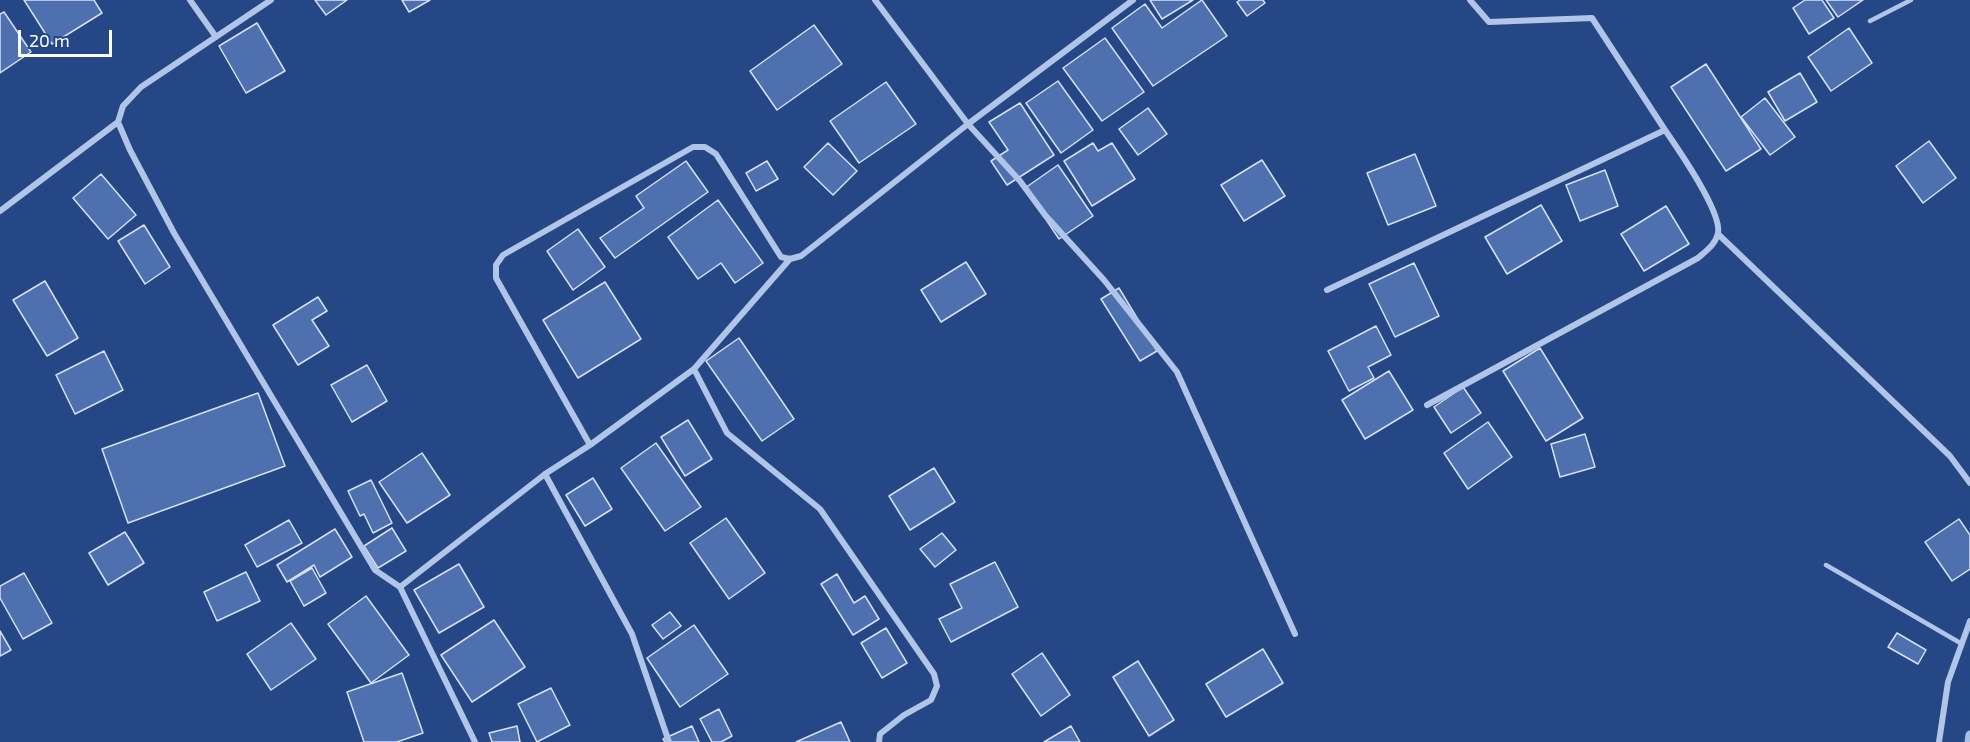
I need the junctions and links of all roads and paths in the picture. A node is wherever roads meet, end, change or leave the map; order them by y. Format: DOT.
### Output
graph roads {
  1 [pos="190,0"];
  2 [pos="271,0"];
  3 [pos="875,0"];
  4 [pos="1133,0"];
  5 [pos="1470,0"];
  6 [pos="1911,0"];
  7 [pos="1870,21"];
  8 [pos="216,38"];
  9 [pos="118,122"];
  10 [pos="968,124"];
  11 [pos="1665,130"];
  12 [pos="0,211"];
  13 [pos="1718,234"];
  14 [pos="790,259"];
  15 [pos="1327,290"];
  16 [pos="694,369"];
  17 [pos="1427,405"];
  18 [pos="590,445"];
  19 [pos="545,474"];
  20 [pos="1970,483"];
  21 [pos="1826,565"];
  22 [pos="400,587"];
  23 [pos="1970,621"];
  24 [pos="1295,634"];
  25 [pos="1962,644"];
  26 [pos="476,742"];
  27 [pos="669,742"];
  28 [pos="879,742"];
  29 [pos="1939,742"];
  1 -- 8 [label="street"];
  2 -- 8 [label="street"];
  3 -- 10 [label="street"];
  4 -- 10 [label="street"];
  5 -- 11 [label="street"];
  6 -- 7 [label="lane"];
  8 -- 9 [label="street"];
  9 -- 12 [label="street"];
  9 -- 22 [label="street"];
  10 -- 14 [label="street"];
  10 -- 24 [label="street"];
  11 -- 13 [label="street"];
  11 -- 15 [label="street"];
  13 -- 17 [label="street"];
  13 -- 20 [label="street"];
  14 -- 16 [label="street"];
  14 -- 18 [label="street"];
  16 -- 18 [label="street"];
  16 -- 28 [label="street"];
  18 -- 19 [label="street"];
  19 -- 22 [label="street"];
  19 -- 27 [label="street"];
  21 -- 25 [label="lane"];
  22 -- 26 [label="street"];
  23 -- 25 [label="street"];
  25 -- 29 [label="street"];
}
